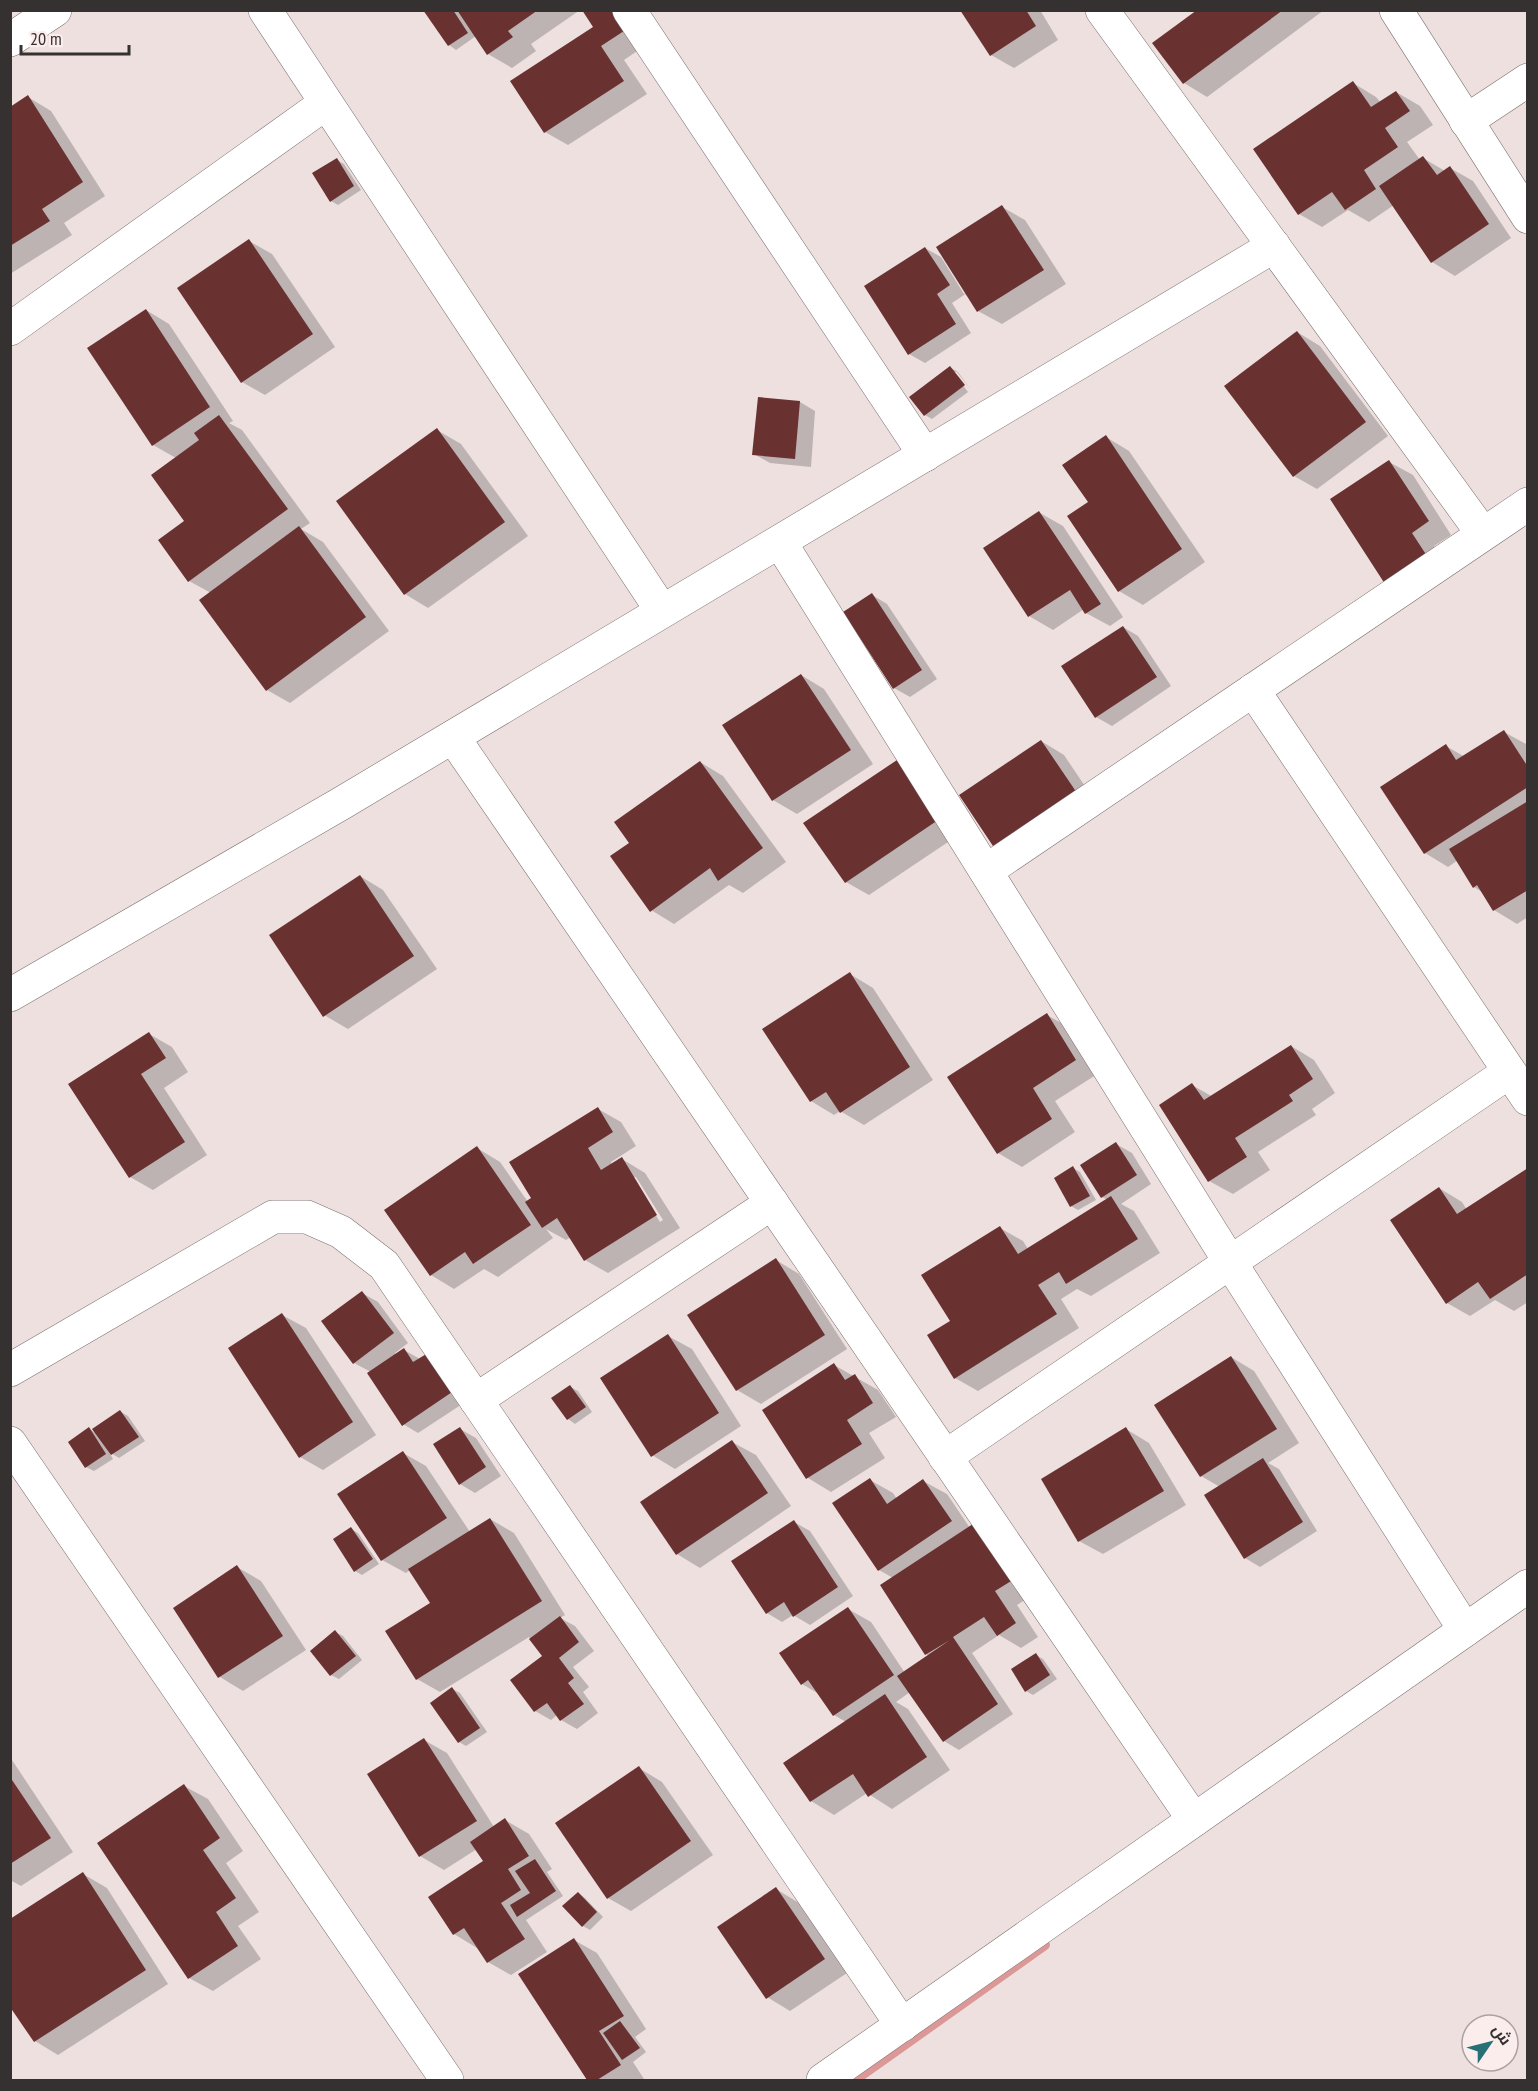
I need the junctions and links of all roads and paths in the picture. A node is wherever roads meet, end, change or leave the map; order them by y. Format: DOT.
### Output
graph roads {
  1 [pos="265,10"];
  2 [pos="629,10"];
  3 [pos="1102,10"];
  4 [pos="1396,10"];
  5 [pos="43,14"];
  6 [pos="10,40"];
  7 [pos="1527,80"];
  8 [pos="326,103"];
  9 [pos="1466,121"];
  10 [pos="1527,217"];
  11 [pos="1274,246"];
  12 [pos="10,329"];
  13 [pos="925,455"];
  14 [pos="1527,504"];
  15 [pos="1484,534"];
  16 [pos="780,542"];
  17 [pos="662,612"];
  18 [pos="1253,690"];
  19 [pos="453,737"];
  20 [pos="986,871"];
  21 [pos="10,995"];
  22 [pos="1509,1072"];
  23 [pos="1527,1099"];
  24 [pos="772,1203"];
  25 [pos="1230,1262"];
  26 [pos="10,1370"];
  27 [pos="476,1400"];
  28 [pos="10,1443"];
  29 [pos="945,1457"];
  30 [pos="1527,1586"];
  31 [pos="1465,1630"];
  32 [pos="1194,1820"];
  33 [pos="902,2025"];
  34 [pos="447,2080"];
  35 [pos="823,2080"];
  1 -- 8 [label="street"];
  2 -- 13 [label="street"];
  3 -- 11 [label="street"];
  4 -- 9 [label="street"];
  5 -- 6 [label="street"];
  7 -- 9 [label="street"];
  8 -- 12 [label="street"];
  8 -- 17 [label="street"];
  9 -- 10 [label="street"];
  11 -- 13 [label="street"];
  11 -- 15 [label="street"];
  13 -- 16 [label="street"];
  14 -- 15 [label="street"];
  15 -- 18 [label="street"];
  16 -- 17 [label="street"];
  16 -- 20 [label="street"];
  17 -- 19 [label="street"];
  18 -- 20 [label="street"];
  18 -- 22 [label="street"];
  19 -- 21 [label="street"];
  19 -- 24 [label="street"];
  20 -- 25 [label="street"];
  22 -- 23 [label="street"];
  22 -- 25 [label="street"];
  24 -- 27 [label="street"];
  24 -- 29 [label="street"];
  25 -- 29 [label="street"];
  25 -- 31 [label="street"];
  26 -- 27 [label="street"];
  27 -- 33 [label="street"];
  28 -- 34 [label="street"];
  29 -- 32 [label="street"];
  30 -- 31 [label="street"];
  31 -- 32 [label="street"];
  32 -- 33 [label="street"];
  33 -- 35 [label="street"];
}
